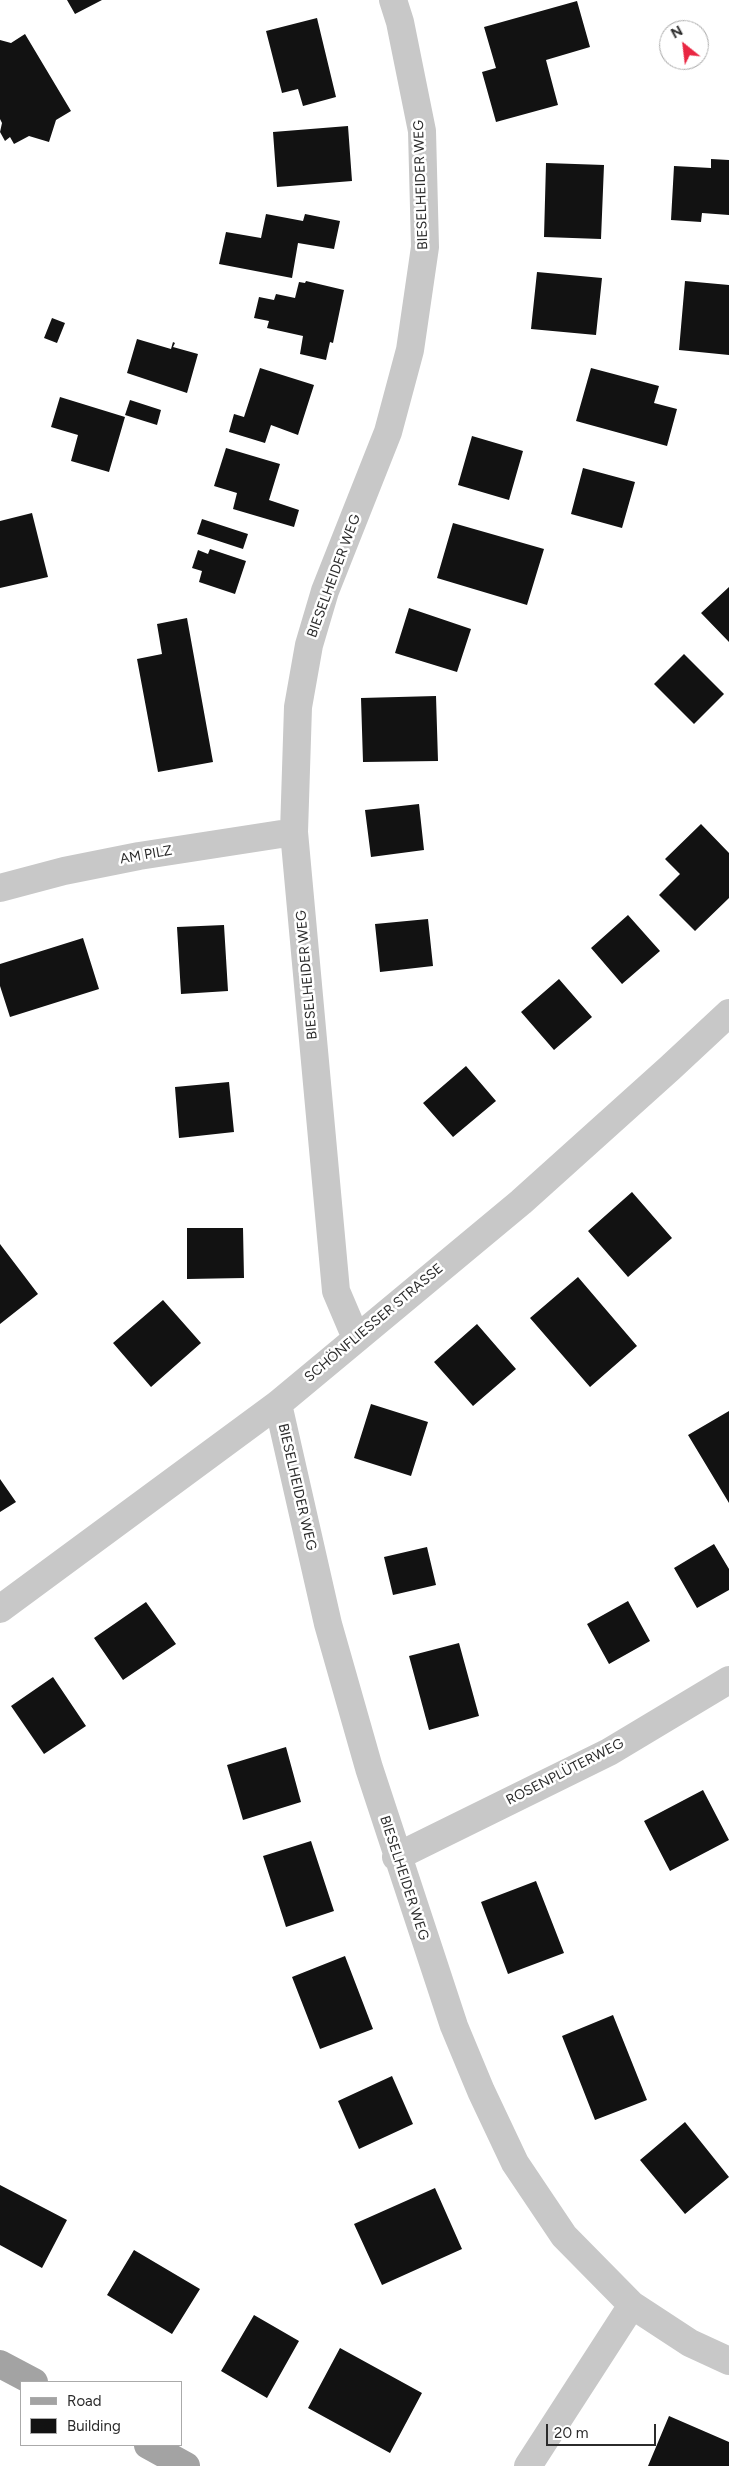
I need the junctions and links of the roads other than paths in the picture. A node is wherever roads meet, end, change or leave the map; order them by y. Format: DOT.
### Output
graph roads {
  1 [pos="393,0"];
  2 [pos="294,832"];
  3 [pos="0,888"];
  4 [pos="729,1013"];
  5 [pos="356,1338"];
  6 [pos="278,1404"];
  7 [pos="0,1609"];
  8 [pos="729,1680"];
  9 [pos="396,1857"];
  10 [pos="632,2305"];
  11 [pos="729,2361"];
  12 [pos="0,2364"];
  13 [pos="32,2381"];
  14 [pos="150,2446"];
  15 [pos="186,2466"];
  16 [pos="528,2466"];
  1 -- 2 [label="street, BIESELHEIDER WEG"];
  2 -- 3 [label="street, AM PILZ"];
  2 -- 5 [label="street, BIESELHEIDER WEG"];
  4 -- 5 [label="street, SCHÖNFLIESSER STRASSE"];
  5 -- 6 [label="street, SCHÖNFLIESSER STRASSE"];
  6 -- 7 [label="street, SCHÖNFLIESSER STRASSE"];
  6 -- 9 [label="street, BIESELHEIDER WEG"];
  8 -- 9 [label="street, ROSENPLÜTERWEG"];
  9 -- 10 [label="street, BIESELHEIDER WEG"];
  10 -- 11 [label="street, BIESELHEIDER WEG"];
  10 -- 16 [label="street"];
  12 -- 13 [label="main road"];
  14 -- 15 [label="main road"];
}
